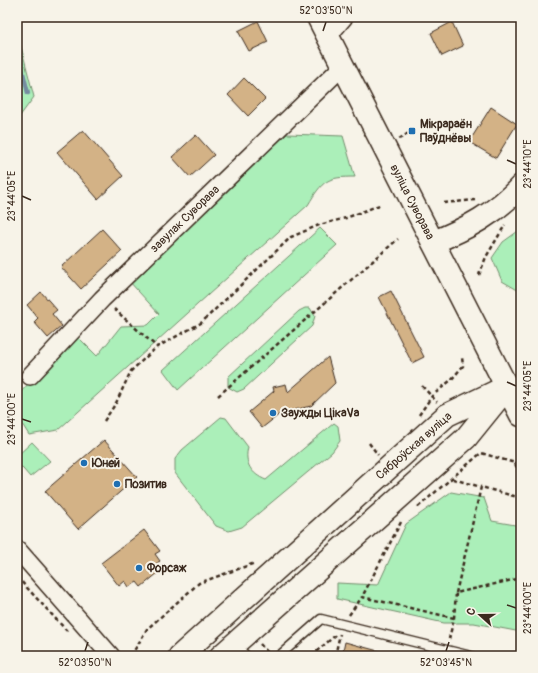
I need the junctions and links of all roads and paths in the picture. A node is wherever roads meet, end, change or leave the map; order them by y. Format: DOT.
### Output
graph roads {
  1 [pos="318,17"];
  2 [pos="344,17"];
  3 [pos="328,36"];
  4 [pos="343,66"];
  5 [pos="521,186"];
  6 [pos="382,204"];
  7 [pos="506,224"];
  8 [pos="398,239"];
  9 [pos="433,242"];
  10 [pos="479,276"];
  11 [pos="102,299"];
  12 [pos="157,347"];
  13 [pos="462,357"];
  14 [pos="30,376"];
  15 [pos="514,385"];
  16 [pos="422,386"];
  17 [pos="218,396"];
  18 [pos="432,396"];
  19 [pos="441,407"];
  20 [pos="521,416"];
  21 [pos="417,418"];
  22 [pos="104,421"];
  23 [pos="384,449"];
  24 [pos="372,459"];
  25 [pos="521,460"];
  26 [pos="514,463"];
  27 [pos="452,479"];
  28 [pos="521,480"];
  29 [pos="481,487"];
  30 [pos="521,498"];
  31 [pos="412,512"];
  32 [pos="407,516"];
  33 [pos="401,521"];
  34 [pos="395,526"];
  35 [pos="17,549"];
  36 [pos="257,562"];
  37 [pos="17,577"];
  38 [pos="521,578"];
  39 [pos="456,593"];
  40 [pos="454,618"];
  41 [pos="340,633"];
  42 [pos="68,634"];
  43 [pos="264,637"];
  44 [pos="258,642"];
  45 [pos="446,650"];
  46 [pos="237,652"];
  47 [pos="111,656"];
  48 [pos="131,656"];
  49 [pos="180,656"];
  50 [pos="271,656"];
  51 [pos="279,656"];
  52 [pos="311,656"];
  53 [pos="471,656"];
  1 -- 3 [label="main road, вуліца Суворава"];
  2 -- 3 [label="street"];
  3 -- 4 [label="main road, вуліца Суворава"];
  4 -- 9 [label="main road, вуліца Суворава"];
  4 -- 11 [label="street, завулак Суворава"];
  5 -- 9 [label="main road"];
  6 -- 12 [label="path"];
  7 -- 10 [label="path"];
  8 -- 17 [label="path"];
  9 -- 15 [label="main road, вуліца Суворава"];
  11 -- 12 [label="path"];
  11 -- 14 [label="street, завулак Суворава"];
  12 -- 22 [label="path"];
  13 -- 18 [label="path"];
  15 -- 20 [label="main road, вуліца Суворава"];
  15 -- 46 [label="main road"];
  15 -- 49 [label="main road, Сяброўская вуліца"];
  16 -- 18 [label="path"];
  18 -- 19 [label="path"];
  18 -- 21 [label="path"];
  23 -- 24 [label="path"];
  25 -- 26 [label="path"];
  26 -- 27 [label="path"];
  26 -- 28 [label="path"];
  27 -- 29 [label="path"];
  27 -- 31 [label="path"];
  29 -- 30 [label="path"];
  29 -- 39 [label="path"];
  32 -- 33 [label="path"];
  33 -- 34 [label="path"];
  33 -- 40 [label="path"];
  35 -- 47 [label="street"];
  36 -- 48 [label="path"];
  37 -- 42 [label="path"];
  38 -- 39 [label="path"];
  39 -- 40 [label="path"];
  40 -- 45 [label="path"];
  41 -- 52 [label="path"];
  43 -- 44 [label="path"];
  44 -- 46 [label="path"];
  44 -- 50 [label="path"];
  45 -- 51 [label="lane"];
  45 -- 53 [label="lane"];
}
